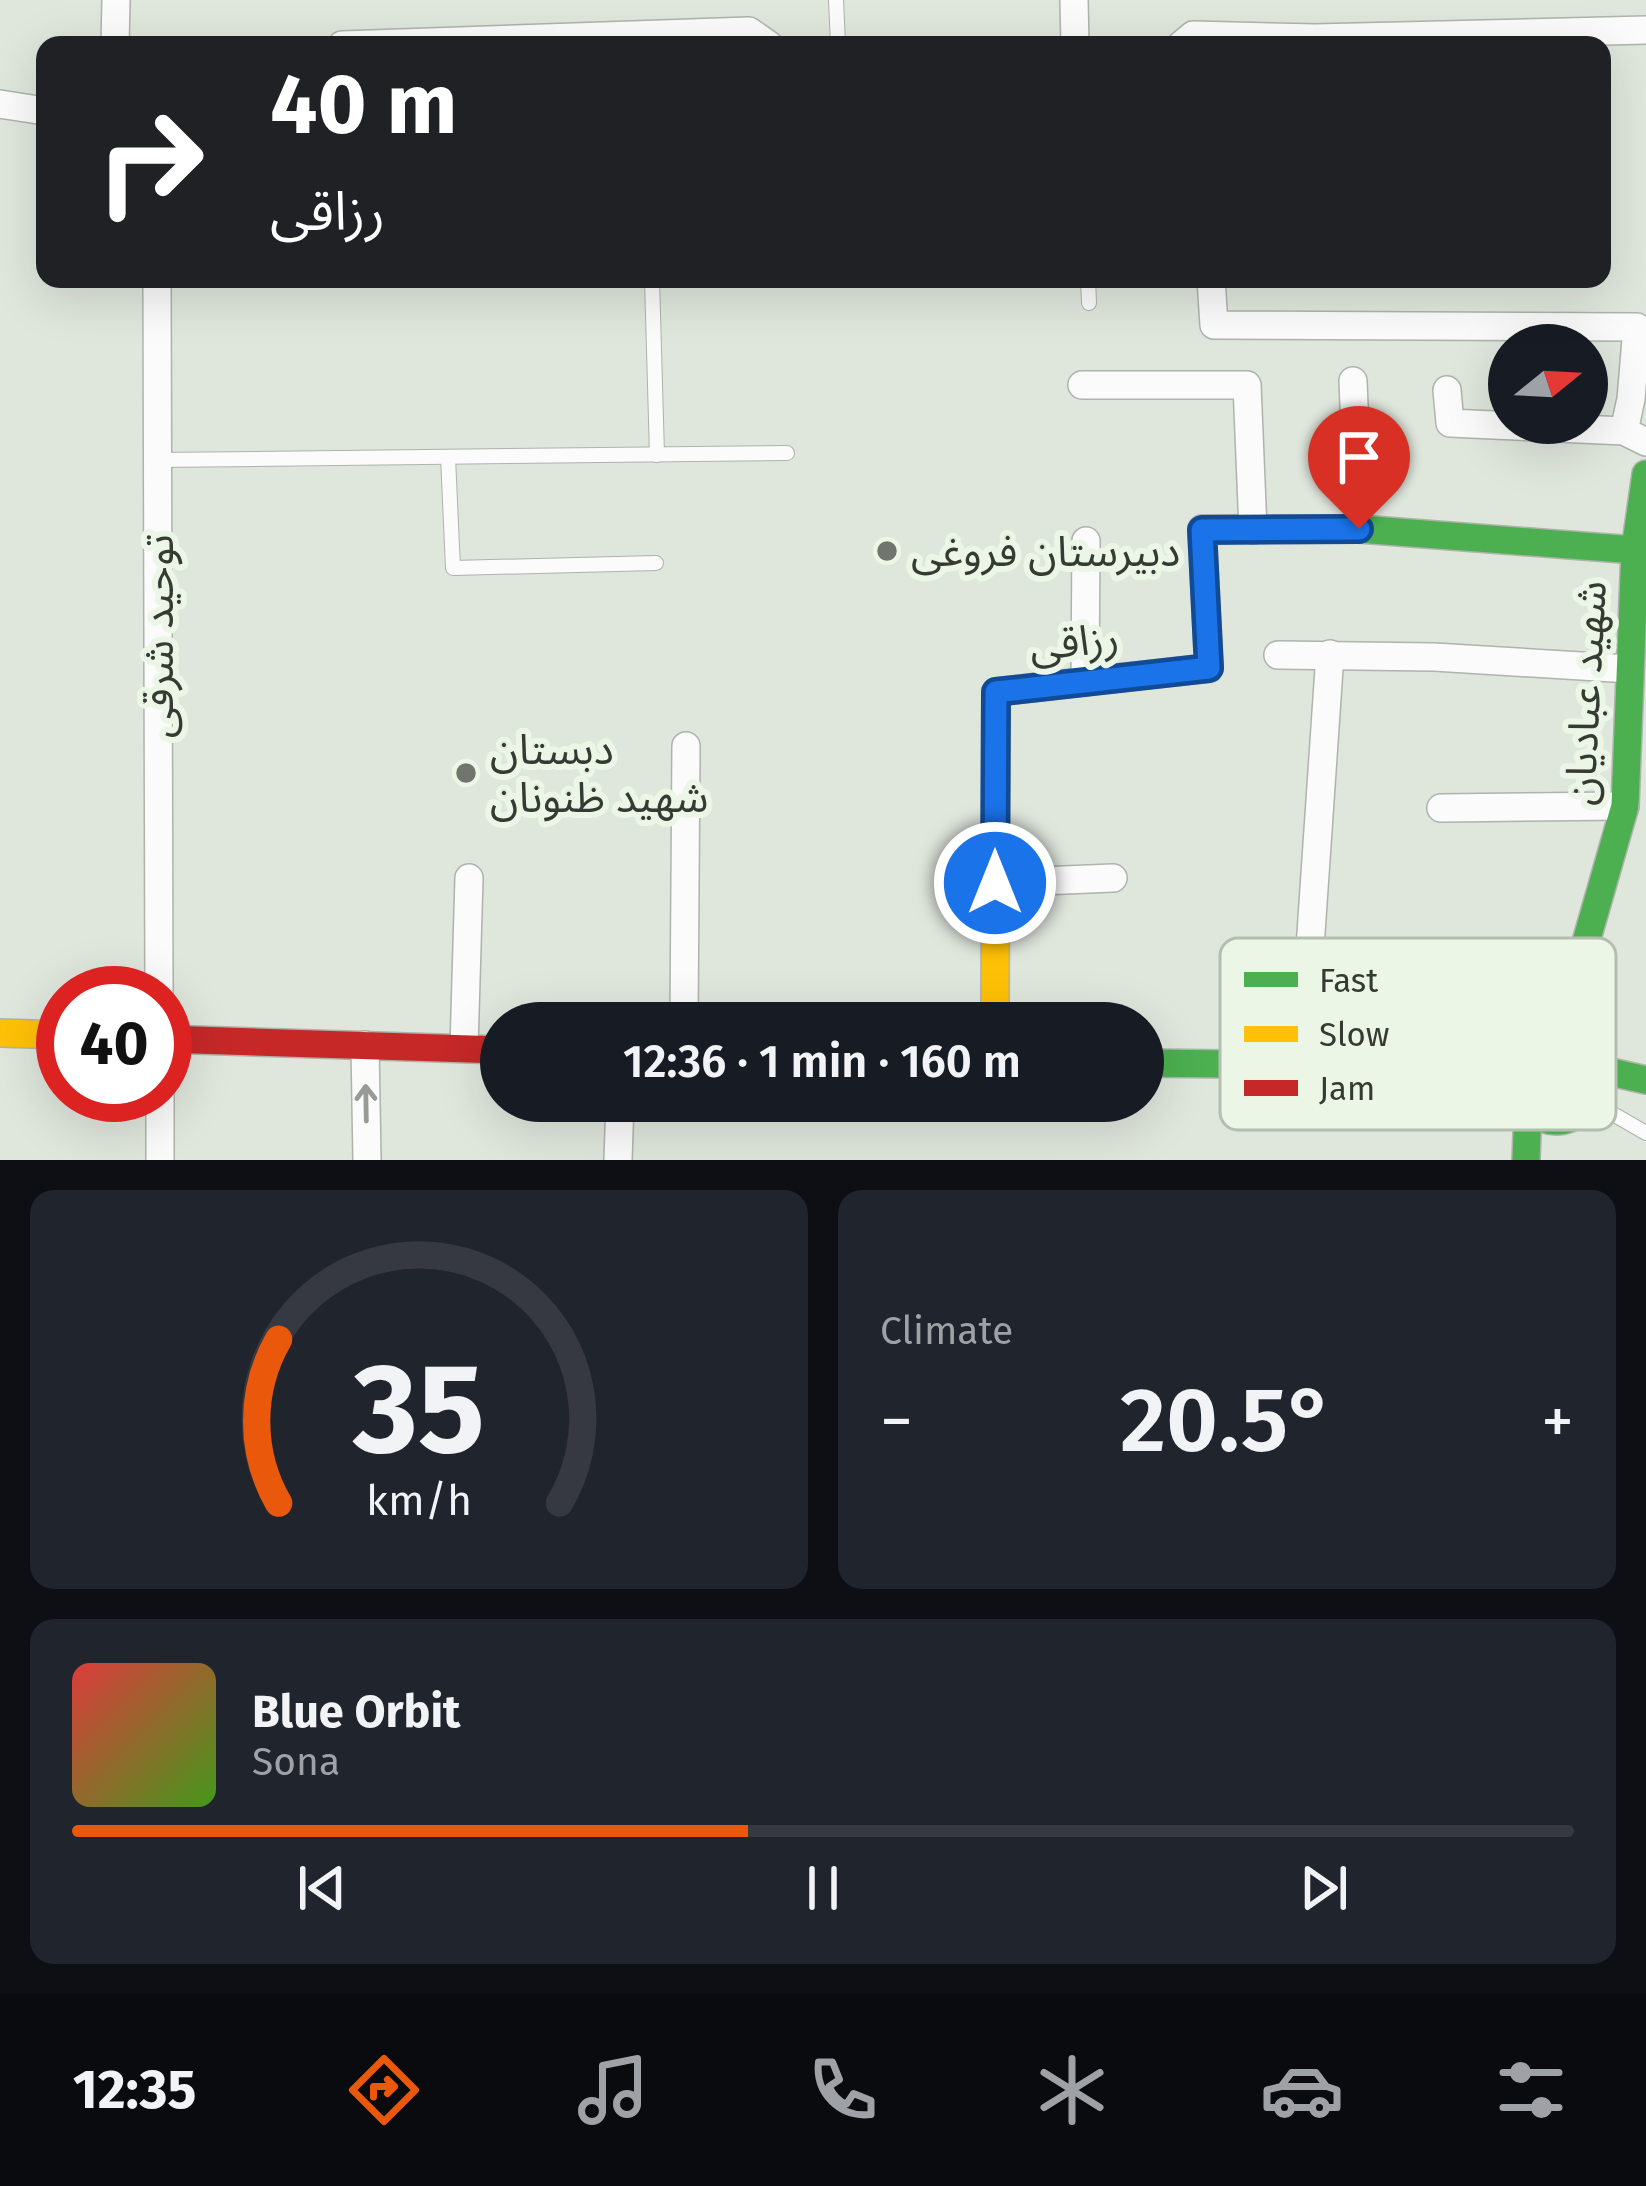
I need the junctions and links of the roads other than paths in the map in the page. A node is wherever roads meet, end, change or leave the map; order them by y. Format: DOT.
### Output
graph roads {
  1 [pos="116,0"];
  2 [pos="836,0"];
  3 [pos="1074,0"];
  4 [pos="1646,30"];
  5 [pos="115,36"];
  6 [pos="692,36"];
  7 [pos="756,36"];
  8 [pos="838,36"];
  9 [pos="1075,36"];
  10 [pos="1398,36"];
  11 [pos="0,104"];
  12 [pos="36,110"];
  13 [pos="157,288"];
  14 [pos="652,288"];
  15 [pos="1088,288"];
  16 [pos="1212,288"];
  17 [pos="1089,303"];
  18 [pos="1353,381"];
  19 [pos="1082,385"];
  20 [pos="1447,391"];
  21 [pos="1635,437"];
  22 [pos="787,453"];
  23 [pos="656,455"];
  24 [pos="448,457"];
  25 [pos="157,460"];
  26 [pos="1646,473"];
  27 [pos="1359,529"];
  28 [pos="1253,530"];
  29 [pos="1086,542"];
  30 [pos="1641,551"];
  31 [pos="656,563"];
  32 [pos="1330,654"];
  33 [pos="1278,655"];
  34 [pos="1630,669"];
  35 [pos="1085,682"];
  36 [pos="686,746"];
  37 [pos="1625,806"];
  38 [pos="1441,808"];
  39 [pos="469,878"];
  40 [pos="1113,878"];
  41 [pos="995,883"];
  42 [pos="1311,938"];
  43 [pos="1587,938"];
  44 [pos="159,966"];
  45 [pos="684,1002"];
  46 [pos="995,1002"];
  47 [pos="0,1033"];
  48 [pos="36,1034"];
  49 [pos="192,1040"];
  50 [pos="365,1045"];
  51 [pos="464,1048"];
  52 [pos="480,1048"];
  53 [pos="1164,1063"];
  54 [pos="1220,1064"];
  55 [pos="1616,1073"];
  56 [pos="1646,1080"];
  57 [pos="1646,1094"];
  58 [pos="1616,1102"];
  59 [pos="1616,1121"];
  60 [pos="160,1122"];
  61 [pos="619,1122"];
  62 [pos="1527,1130"];
  63 [pos="1567,1130"];
  64 [pos="1646,1132"];
  65 [pos="160,1160"];
  66 [pos="367,1160"];
  67 [pos="618,1160"];
  68 [pos="1526,1160"];
  69 [pos="1539,1160"];
  1 -- 5 [label="street"];
  2 -- 8 [label="lane"];
  3 -- 9 [label="street"];
  4 -- 10 [label="street"];
  6 -- 7 [label="street"];
  11 -- 12 [label="street"];
  13 -- 25 [label="street, توحید شرقی"];
  14 -- 23 [label="lane"];
  15 -- 17 [label="lane"];
  16 -- 21 [label="street"];
  18 -- 27 [label="street"];
  19 -- 28 [label="street"];
  20 -- 21 [label="street"];
  22 -- 23 [label="lane"];
  23 -- 24 [label="lane"];
  24 -- 25 [label="lane"];
  24 -- 31 [label="lane"];
  25 -- 44 [label="street, توحید شرقی"];
  26 -- 30 [label="main road, شهید عبادیان"];
  27 -- 28 [label="main road"];
  27 -- 30 [label="main road"];
  28 -- 35 [label="main road, رزاقی"];
  29 -- 35 [label="street"];
  30 -- 34 [label="main road, شهید عبادیان"];
  32 -- 33 [label="street"];
  32 -- 34 [label="street"];
  32 -- 42 [label="street"];
  34 -- 37 [label="main road, شهید عبادیان"];
  35 -- 41 [label="main road, رزاقی"];
  36 -- 45 [label="street"];
  37 -- 38 [label="street"];
  37 -- 43 [label="main road, شهید عبادیان"];
  39 -- 51 [label="street"];
  40 -- 41 [label="street"];
  41 -- 46 [label="main road, رزاقی"];
  47 -- 48 [label="main road"];
  49 -- 50 [label="main road"];
  50 -- 51 [label="main road"];
  66 -- 50 [label="street, one-way"];
  51 -- 52 [label="main road"];
  53 -- 54 [label="main road"];
  55 -- 56 [label="main road"];
  57 -- 58 [label="main road"];
  59 -- 64 [label="lane"];
  60 -- 65 [label="street"];
  61 -- 67 [label="street"];
  62 -- 68 [label="main road"];
  63 -- 69 [label="main road"];
}
